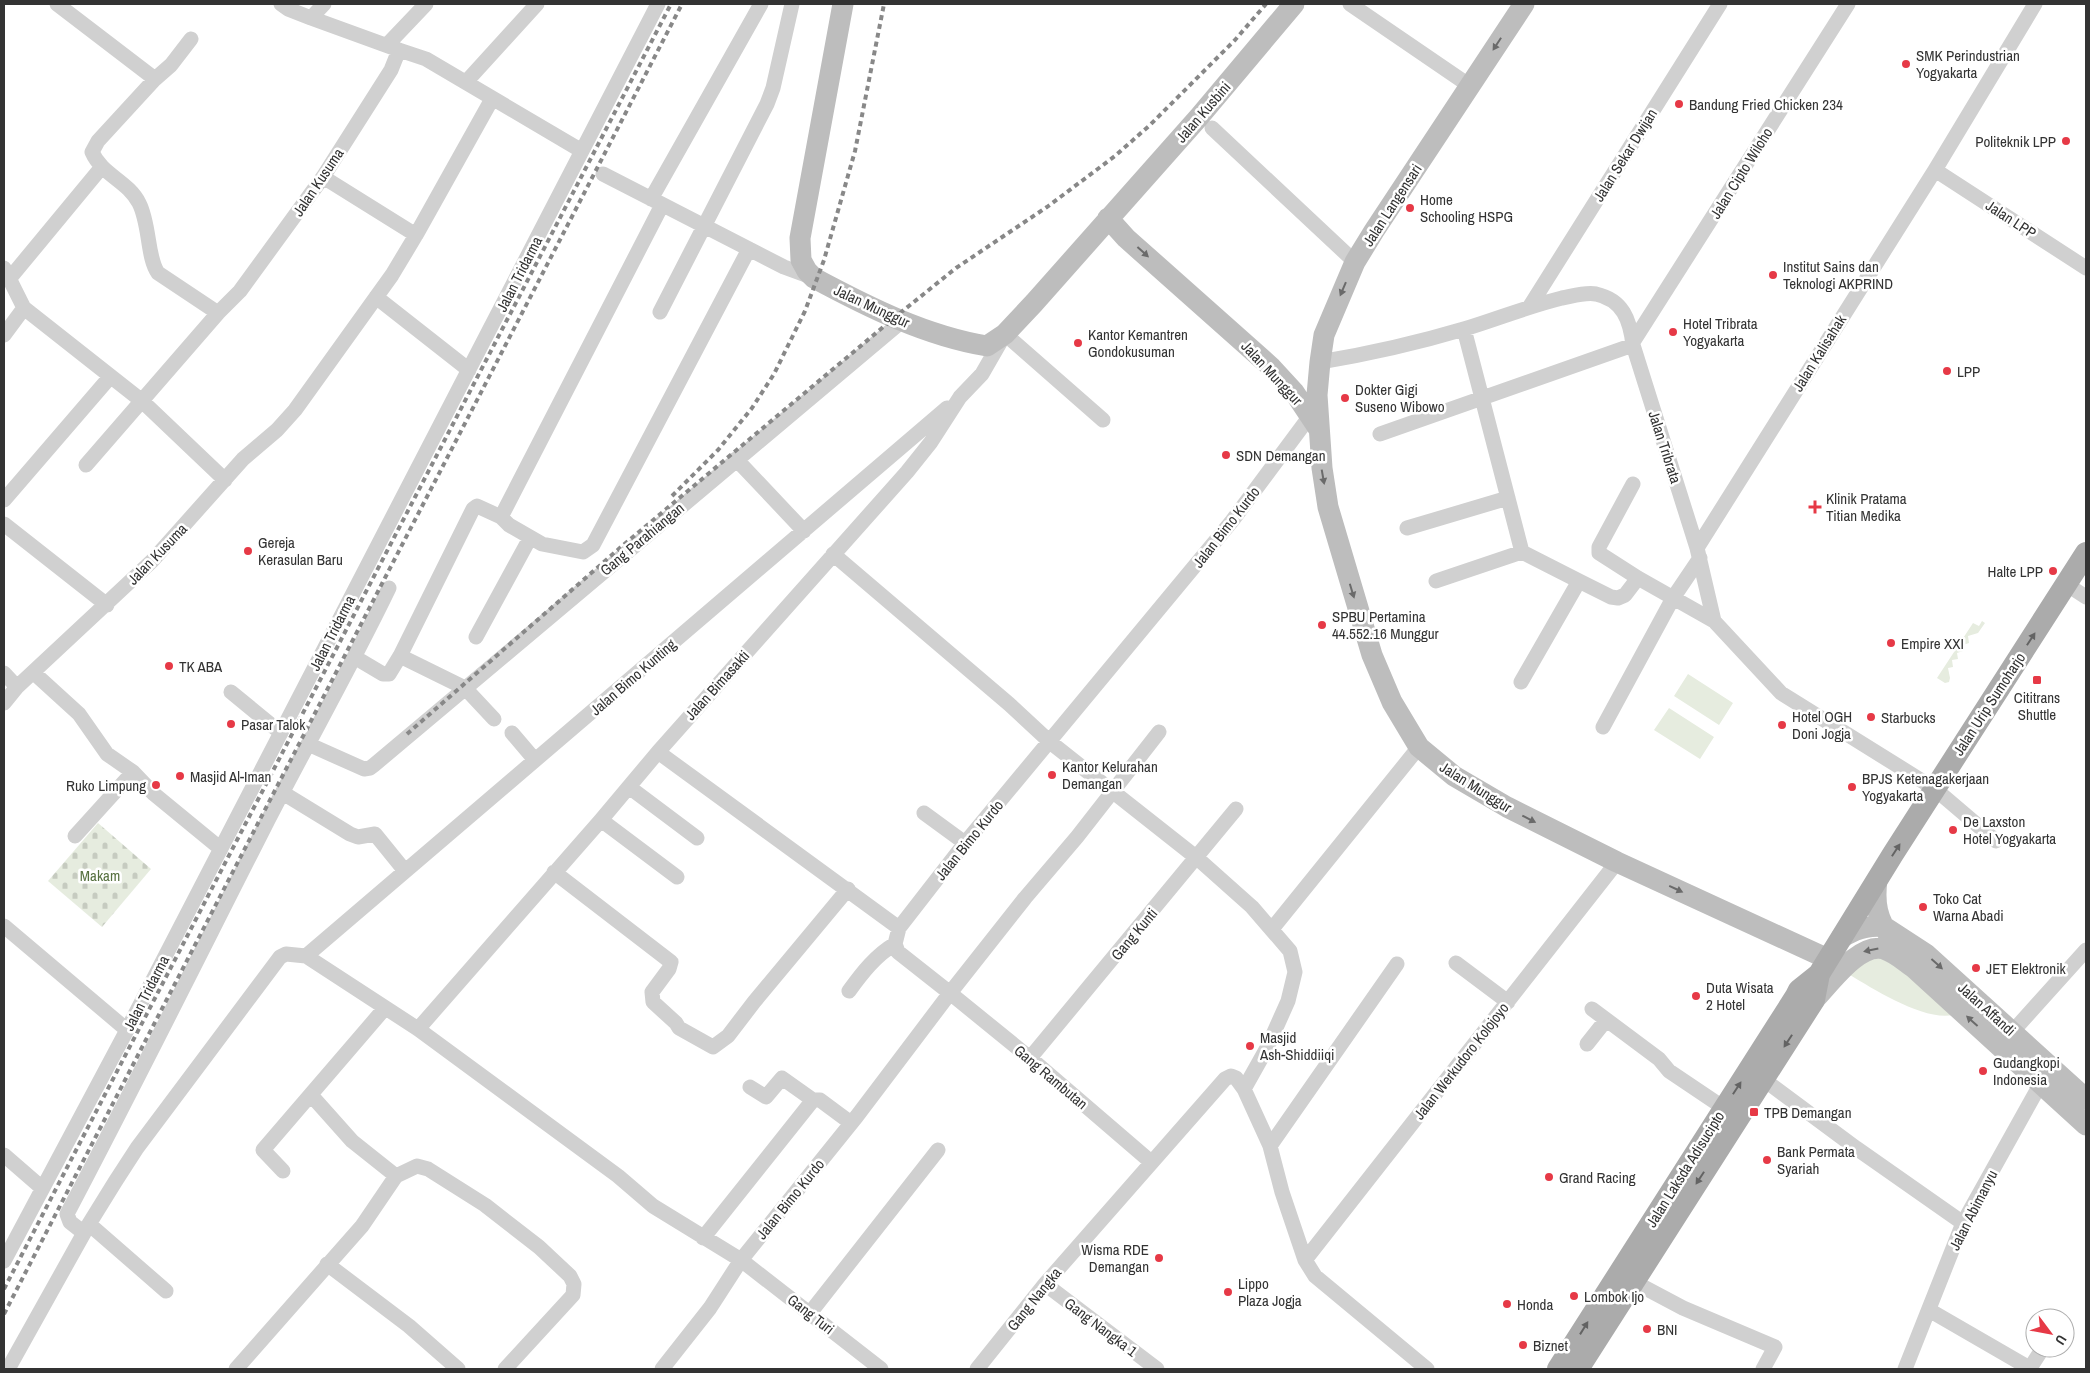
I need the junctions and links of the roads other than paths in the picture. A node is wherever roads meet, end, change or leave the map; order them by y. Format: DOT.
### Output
graph roads {
  1 [pos="57,4"];
  2 [pos="282,4"];
  3 [pos="324,4"];
  4 [pos="426,4"];
  5 [pos="537,4"];
  6 [pos="658,4"];
  7 [pos="760,4"];
  8 [pos="792,4"];
  9 [pos="842,4"];
  10 [pos="1294,4"];
  11 [pos="1350,4"];
  12 [pos="1524,4"];
  13 [pos="1720,4"];
  14 [pos="1848,4"];
  15 [pos="2035,4"];
  16 [pos="311,18"];
  17 [pos="191,38"];
  18 [pos="393,48"];
  19 [pos="156,79"];
  20 [pos="466,82"];
  21 [pos="1470,86"];
  22 [pos="492,99"];
  23 [pos="1212,128"];
  24 [pos="582,151"];
  25 [pos="102,168"];
  26 [pos="1936,170"];
  27 [pos="603,174"];
  28 [pos="323,177"];
  29 [pos="657,202"];
  30 [pos="1108,218"];
  31 [pos="706,226"];
  32 [pos="416,235"];
  33 [pos="749,249"];
  34 [pos="1355,262"];
  35 [pos="2086,268"];
  36 [pos="7,273"];
  37 [pos="814,278"];
  38 [pos="376,297"];
  39 [pos="1530,306"];
  40 [pos="24,308"];
  41 [pos="660,312"];
  42 [pos="218,313"];
  43 [pos="901,322"];
  44 [pos="1464,329"];
  45 [pos="1005,334"];
  46 [pos="4,335"];
  47 [pos="1633,343"];
  48 [pos="1320,362"];
  49 [pos="469,370"];
  50 [pos="110,377"];
  51 [pos="960,397"];
  52 [pos="1482,397"];
  53 [pos="142,401"];
  54 [pos="1103,420"];
  55 [pos="1315,422"];
  56 [pos="1380,434"];
  57 [pos="736,459"];
  58 [pos="86,465"];
  59 [pos="225,480"];
  60 [pos="1633,484"];
  61 [pos="1508,498"];
  62 [pos="4,500"];
  63 [pos="501,517"];
  64 [pos="4,524"];
  65 [pos="1407,528"];
  66 [pos="804,531"];
  67 [pos="530,538"];
  68 [pos="1522,552"];
  69 [pos="2086,552"];
  70 [pos="1699,553"];
  71 [pos="833,554"];
  72 [pos="1638,578"];
  73 [pos="1436,581"];
  74 [pos="1580,581"];
  75 [pos="2066,584"];
  76 [pos="389,588"];
  77 [pos="2086,597"];
  78 [pos="1673,598"];
  79 [pos="107,605"];
  80 [pos="1714,621"];
  81 [pos="476,637"];
  82 [pos="400,656"];
  83 [pos="356,658"];
  84 [pos="4,673"];
  85 [pos="34,673"];
  86 [pos="1521,682"];
  87 [pos="17,688"];
  88 [pos="465,688"];
  89 [pos="231,692"];
  90 [pos="4,704"];
  91 [pos="494,719"];
  92 [pos="1602,727"];
  93 [pos="1159,732"];
  94 [pos="281,733"];
  95 [pos="512,733"];
  96 [pos="1050,742"];
  97 [pos="308,744"];
  98 [pos="1419,747"];
  99 [pos="658,752"];
  100 [pos="535,760"];
  101 [pos="133,772"];
  102 [pos="629,787"];
  103 [pos="1935,789"];
  104 [pos="1112,792"];
  105 [pos="282,793"];
  106 [pos="1236,808"];
  107 [pos="924,813"];
  108 [pos="601,820"];
  109 [pos="75,836"];
  110 [pos="697,838"];
  111 [pos="1996,841"];
  112 [pos="965,844"];
  113 [pos="221,849"];
  114 [pos="1197,858"];
  115 [pos="1617,862"];
  116 [pos="405,871"];
  117 [pos="554,872"];
  118 [pos="677,877"];
  119 [pos="1877,880"];
  120 [pos="848,890"];
  121 [pos="1861,906"];
  122 [pos="4,926"];
  123 [pos="1883,926"];
  124 [pos="899,928"];
  125 [pos="1272,929"];
  126 [pos="1841,938"];
  127 [pos="895,944"];
  128 [pos="2086,950"];
  129 [pos="306,956"];
  130 [pos="1456,963"];
  131 [pos="1397,964"];
  132 [pos="1823,967"];
  133 [pos="1914,968"];
  134 [pos="849,991"];
  135 [pos="950,993"];
  136 [pos="1814,1000"];
  137 [pos="1508,1002"];
  138 [pos="385,1008"];
  139 [pos="1592,1009"];
  140 [pos="1606,1020"];
  141 [pos="418,1029"];
  142 [pos="127,1030"];
  143 [pos="2006,1039"];
  144 [pos="1587,1044"];
  145 [pos="1030,1058"];
  146 [pos="1763,1079"];
  147 [pos="2041,1083"];
  148 [pos="750,1087"];
  149 [pos="1244,1089"];
  150 [pos="311,1095"];
  151 [pos="2086,1099"];
  152 [pos="813,1100"];
  153 [pos="1724,1108"];
  154 [pos="850,1123"];
  155 [pos="2086,1125"];
  156 [pos="1270,1146"];
  157 [pos="938,1150"];
  158 [pos="4,1155"];
  159 [pos="1151,1162"];
  160 [pos="283,1171"];
  161 [pos="396,1176"];
  162 [pos="42,1188"];
  163 [pos="1668,1212"];
  164 [pos="1963,1224"];
  165 [pos="86,1228"];
  166 [pos="703,1238"];
  167 [pos="740,1260"];
  168 [pos="1305,1260"];
  169 [pos="4,1261"];
  170 [pos="327,1264"];
  171 [pos="1634,1282"];
  172 [pos="1045,1284"];
  173 [pos="166,1291"];
  174 [pos="1928,1310"];
  175 [pos="810,1313"];
  176 [pos="2037,1358"];
  177 [pos="667,1368"];
  178 [pos="8,1369"];
  179 [pos="236,1369"];
  180 [pos="457,1369"];
  181 [pos="505,1369"];
  182 [pos="881,1369"];
  183 [pos="977,1369"];
  184 [pos="1158,1369"];
  185 [pos="1427,1369"];
  186 [pos="1558,1369"];
  187 [pos="1578,1369"];
  188 [pos="1763,1369"];
  189 [pos="1905,1369"];
  190 [pos="2030,1369"];
  1 -- 19 [label="street"];
  2 -- 16 [label="street"];
  3 -- 16 [label="street"];
  4 -- 18 [label="street, Jalan Kusuma"];
  5 -- 20 [label="street"];
  6 -- 24 [label="street, Jalan Tridarma"];
  7 -- 29 [label="street"];
  8 -- 31 [label="street"];
  9 -- 37 [label="main road"];
  10 -- 30 [label="main road, Jalan Kusbini"];
  11 -- 21 [label="street"];
  12 -- 21 [label="main road, Jalan Langensari, one-way"];
  13 -- 39 [label="street, Jalan Sekar Dwijan"];
  14 -- 47 [label="street, Jalan Cipto Wiloho"];
  15 -- 26 [label="street, Jalan Kalisahak"];
  16 -- 18 [label="street"];
  17 -- 19 [label="street"];
  18 -- 20 [label="street"];
  18 -- 28 [label="street, Jalan Kusuma"];
  19 -- 25 [label="street"];
  20 -- 22 [label="street"];
  21 -- 34 [label="main road, Jalan Langensari"];
  22 -- 24 [label="street"];
  22 -- 32 [label="street, Jalan Kusuma"];
  23 -- 34 [label="street"];
  24 -- 49 [label="street, Jalan Tridarma"];
  25 -- 36 [label="street"];
  25 -- 42 [label="street"];
  26 -- 35 [label="street, Jalan LPP"];
  26 -- 70 [label="street, Jalan Kalisahak"];
  27 -- 29 [label="street"];
  28 -- 32 [label="street"];
  28 -- 42 [label="street, Jalan Kusuma"];
  29 -- 31 [label="street"];
  29 -- 63 [label="street"];
  30 -- 45 [label="main road, Jalan Munggur"];
  30 -- 55 [label="main road, Jalan Munggur, one-way"];
  31 -- 33 [label="street"];
  31 -- 41 [label="street"];
  32 -- 38 [label="street, Jalan Kusuma"];
  33 -- 37 [label="street"];
  33 -- 67 [label="street"];
  34 -- 48 [label="main road, Jalan Langensari, one-way"];
  36 -- 40 [label="street"];
  37 -- 43 [label="main road, Jalan Munggur"];
  38 -- 49 [label="street"];
  38 -- 59 [label="street, Jalan Kusuma"];
  39 -- 44 [label="street, Jalan Tribrata"];
  39 -- 47 [label="street, Jalan Tribrata"];
  40 -- 46 [label="street"];
  40 -- 50 [label="street"];
  42 -- 53 [label="street, Jalan Kusuma"];
  43 -- 45 [label="main road, Jalan Munggur"];
  43 -- 57 [label="street, Gang Parahiangan"];
  44 -- 48 [label="street, Jalan Tribrata"];
  44 -- 52 [label="street"];
  45 -- 51 [label="street, Jalan Bimasakti"];
  45 -- 54 [label="street"];
  47 -- 52 [label="street"];
  47 -- 70 [label="street, Jalan Tribrata"];
  48 -- 55 [label="main road, Jalan Langensari"];
  49 -- 94 [label="street, Jalan Tridarma"];
  50 -- 53 [label="street"];
  50 -- 62 [label="street"];
  51 -- 66 [label="street, Jalan Bimo Kunting"];
  51 -- 71 [label="street, Jalan Bimasakti"];
  52 -- 56 [label="street"];
  52 -- 61 [label="street"];
  53 -- 58 [label="street, Jalan Kusuma"];
  53 -- 59 [label="street"];
  55 -- 96 [label="street, Jalan Bimo Kurdo"];
  55 -- 98 [label="main road, Jalan Munggur, one-way"];
  57 -- 66 [label="street"];
  57 -- 88 [label="street, Gang Parahiangan"];
  59 -- 79 [label="street, Jalan Kusuma"];
  60 -- 72 [label="street"];
  61 -- 65 [label="street"];
  61 -- 68 [label="street"];
  63 -- 67 [label="street"];
  63 -- 82 [label="street"];
  64 -- 79 [label="street"];
  66 -- 100 [label="street, Jalan Bimo Kunting"];
  67 -- 81 [label="street"];
  68 -- 73 [label="street"];
  68 -- 74 [label="street"];
  69 -- 75 [label="main road, Jalan Urip Sumoharjo"];
  70 -- 78 [label="street, Jalan Kalisahak"];
  70 -- 80 [label="street, Jalan Tribrata"];
  71 -- 96 [label="street"];
  71 -- 99 [label="street, Jalan Bimasakti"];
  72 -- 74 [label="street"];
  72 -- 78 [label="street"];
  74 -- 86 [label="street"];
  75 -- 77 [label="street"];
  103 -- 75 [label="main road, Jalan Urip Sumoharjo, one-way"];
  76 -- 83 [label="street"];
  78 -- 80 [label="street"];
  78 -- 92 [label="street, Jalan Kalisahak"];
  79 -- 85 [label="street, Jalan Kusuma"];
  80 -- 103 [label="street"];
  82 -- 83 [label="street"];
  82 -- 88 [label="street"];
  83 -- 97 [label="street"];
  84 -- 87 [label="street"];
  85 -- 87 [label="street, Jalan Kusuma"];
  85 -- 101 [label="street"];
  87 -- 90 [label="street, Jalan Kusuma"];
  88 -- 91 [label="street"];
  88 -- 97 [label="street, Gang Parahiangan"];
  89 -- 94 [label="street"];
  93 -- 104 [label="street, Jalan Bimo Kurdo"];
  94 -- 113 [label="street, Jalan Tridarma"];
  95 -- 100 [label="street"];
  96 -- 104 [label="street"];
  96 -- 112 [label="street, Jalan Bimo Kurdo"];
  97 -- 105 [label="street"];
  98 -- 115 [label="main road, Jalan Munggur, one-way"];
  98 -- 125 [label="street"];
  99 -- 102 [label="street, Jalan Bimasakti"];
  99 -- 120 [label="street"];
  100 -- 116 [label="street, Jalan Bimo Kunting"];
  101 -- 109 [label="street"];
  101 -- 113 [label="street"];
  102 -- 108 [label="street, Jalan Bimasakti"];
  102 -- 110 [label="street"];
  103 -- 111 [label="street"];
  119 -- 103 [label="main road, Jalan Urip Sumoharjo, one-way"];
  104 -- 114 [label="street"];
  104 -- 135 [label="street, Jalan Bimo Kurdo"];
  105 -- 116 [label="street"];
  105 -- 165 [label="street"];
  106 -- 114 [label="street, Gang Kunti"];
  107 -- 112 [label="street"];
  108 -- 117 [label="street, Jalan Bimasakti"];
  108 -- 118 [label="street"];
  112 -- 124 [label="street, Jalan Bimo Kurdo"];
  113 -- 142 [label="street, Jalan Tridarma"];
  114 -- 125 [label="street"];
  114 -- 145 [label="street, Gang Kunti"];
  115 -- 132 [label="main road, Jalan Munggur, one-way"];
  115 -- 137 [label="street, Jalan Werkudoro Kolojoyo"];
  116 -- 129 [label="street, Jalan Bimo Kunting"];
  117 -- 120 [label="street"];
  117 -- 141 [label="street, Jalan Bimasakti"];
  119 -- 121 [label="main road, Jalan Urip Sumoharjo"];
  119 -- 123 [label="main road"];
  120 -- 124 [label="street"];
  121 -- 126 [label="main road, Jalan Laksda Adisucipto"];
  122 -- 142 [label="street"];
  123 -- 126 [label="main road"];
  123 -- 133 [label="main road"];
  123 -- 143 [label="main road, Jalan Affandi, one-way"];
  124 -- 127 [label="street, Jalan Bimo Kurdo"];
  125 -- 149 [label="street"];
  126 -- 132 [label="main road, Jalan Laksda Adisucipto"];
  127 -- 134 [label="street"];
  127 -- 135 [label="street"];
  128 -- 143 [label="street"];
  129 -- 138 [label="street"];
  129 -- 165 [label="street"];
  130 -- 137 [label="street"];
  131 -- 156 [label="street"];
  132 -- 136 [label="main road, Jalan Laksda Adisucipto"];
  153 -- 132 [label="main road, Jalan Laksda Adisucipto, one-way"];
  133 -- 136 [label="main road, one-way"];
  143 -- 133 [label="main road, Jalan Affandi, one-way"];
  135 -- 145 [label="street, Gang Rambutan"];
  135 -- 154 [label="street, Jalan Bimo Kurdo"];
  136 -- 146 [label="main road, Jalan Laksda Adisucipto, one-way"];
  137 -- 168 [label="street, Jalan Werkudoro Kolojoyo"];
  138 -- 141 [label="street"];
  138 -- 150 [label="street"];
  139 -- 140 [label="street"];
  140 -- 144 [label="street"];
  140 -- 153 [label="street"];
  141 -- 166 [label="street"];
  142 -- 162 [label="street, Jalan Tridarma"];
  143 -- 147 [label="main road, Jalan Affandi"];
  143 -- 151 [label="main road, Jalan Affandi"];
  145 -- 159 [label="street, Gang Rambutan"];
  146 -- 163 [label="main road, Jalan Laksda Adisucipto, one-way"];
  146 -- 164 [label="street"];
  147 -- 155 [label="main road, Jalan Affandi"];
  147 -- 164 [label="street, Jalan Abimanyu"];
  148 -- 152 [label="street"];
  149 -- 156 [label="street"];
  149 -- 159 [label="street, Gang Nangka"];
  150 -- 160 [label="street"];
  150 -- 161 [label="street"];
  152 -- 154 [label="street"];
  152 -- 166 [label="street"];
  153 -- 163 [label="main road, Jalan Laksda Adisucipto"];
  154 -- 167 [label="street, Jalan Bimo Kurdo"];
  156 -- 168 [label="street"];
  157 -- 175 [label="street"];
  158 -- 162 [label="street"];
  159 -- 172 [label="street, Gang Nangka"];
  161 -- 170 [label="street"];
  161 -- 181 [label="street"];
  162 -- 169 [label="street, Jalan Tridarma"];
  163 -- 171 [label="main road, Jalan Laksda Adisucipto"];
  186 -- 163 [label="main road, Jalan Laksda Adisucipto, one-way"];
  164 -- 174 [label="street, Jalan Abimanyu"];
  165 -- 173 [label="street"];
  165 -- 178 [label="street"];
  166 -- 167 [label="street"];
  167 -- 175 [label="street, Gang Turi"];
  167 -- 177 [label="street, Jalan Bimo Kurdo"];
  168 -- 185 [label="street"];
  170 -- 179 [label="street"];
  170 -- 180 [label="street"];
  171 -- 187 [label="main road, Jalan Laksda Adisucipto"];
  171 -- 188 [label="street"];
  172 -- 183 [label="street, Gang Nangka"];
  172 -- 184 [label="street, Gang Nangka 1"];
  174 -- 189 [label="street, Jalan Abimanyu"];
  174 -- 190 [label="street"];
  175 -- 182 [label="street, Gang Turi"];
  176 -- 190 [label="street"];
}
